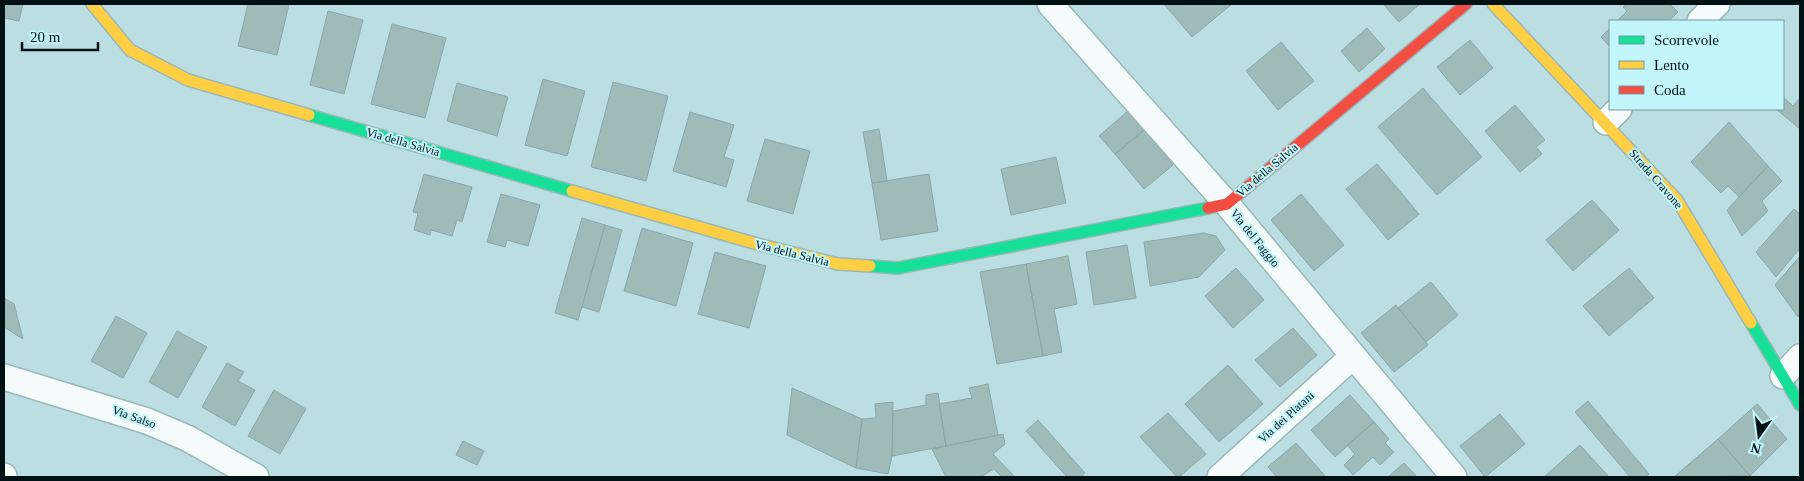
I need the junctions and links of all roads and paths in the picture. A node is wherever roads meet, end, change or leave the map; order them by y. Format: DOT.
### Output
graph roads {
  1 [pos="92,4"];
  2 [pos="1050,4"];
  3 [pos="1466,4"];
  4 [pos="1493,4"];
  5 [pos="1717,4"];
  6 [pos="1701,20"];
  7 [pos="1613,116"];
  8 [pos="1227,204"];
  9 [pos="1352,357"];
  10 [pos="1800,357"];
  11 [pos="1783,376"];
  12 [pos="4,377"];
  13 [pos="1800,405"];
  14 [pos="256,477"];
  15 [pos="1220,477"];
  16 [pos="1454,477"];
  1 -- 8 [label="street, Via della Salvia"];
  2 -- 8 [label="street, Via del Faggio"];
  3 -- 8 [label="street, Via della Salvia"];
  4 -- 7 [label="street, Strada Cravone"];
  5 -- 6 [label="street"];
  7 -- 11 [label="street, Strada Cravone"];
  8 -- 9 [label="street, Via del Faggio"];
  9 -- 15 [label="street, Via dei Platani"];
  9 -- 16 [label="street, Via del Faggio"];
  10 -- 11 [label="street"];
  11 -- 13 [label="street, Strada Cravone"];
  12 -- 14 [label="street, Via Salso"];
}
